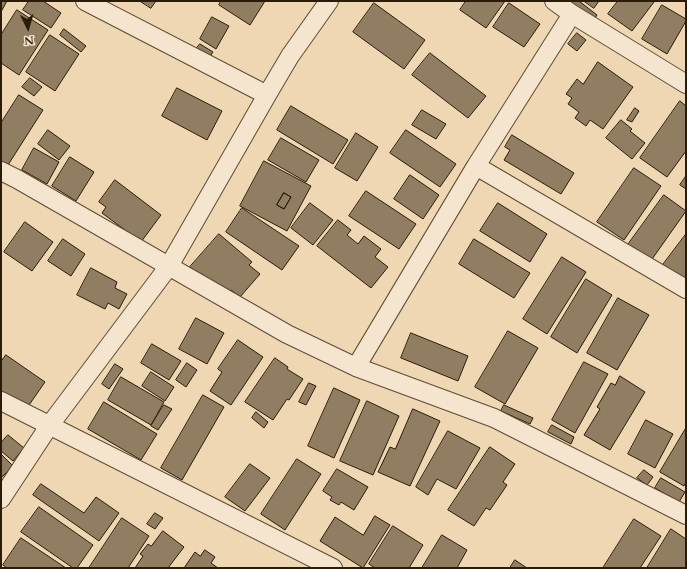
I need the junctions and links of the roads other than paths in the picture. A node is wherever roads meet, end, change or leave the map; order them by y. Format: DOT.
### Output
graph roads {
  1 [pos="85,1"];
  2 [pos="330,1"];
  3 [pos="554,1"];
  4 [pos="572,14"];
  5 [pos="686,84"];
  6 [pos="266,95"];
  7 [pos="476,166"];
  8 [pos="1,171"];
  9 [pos="170,266"];
  10 [pos="686,290"];
  11 [pos="356,366"];
  12 [pos="1,401"];
  13 [pos="49,426"];
  14 [pos="1,499"];
  15 [pos="686,515"];
  16 [pos="334,568"];
  1 -- 6 [label="street"];
  2 -- 6 [label="street"];
  3 -- 4 [label="street"];
  4 -- 5 [label="street"];
  4 -- 7 [label="street"];
  6 -- 9 [label="street"];
  7 -- 10 [label="street"];
  7 -- 11 [label="street"];
  8 -- 9 [label="street"];
  9 -- 11 [label="street"];
  9 -- 13 [label="street"];
  11 -- 15 [label="street"];
  12 -- 13 [label="street"];
  13 -- 14 [label="street"];
  13 -- 16 [label="street"];
}
